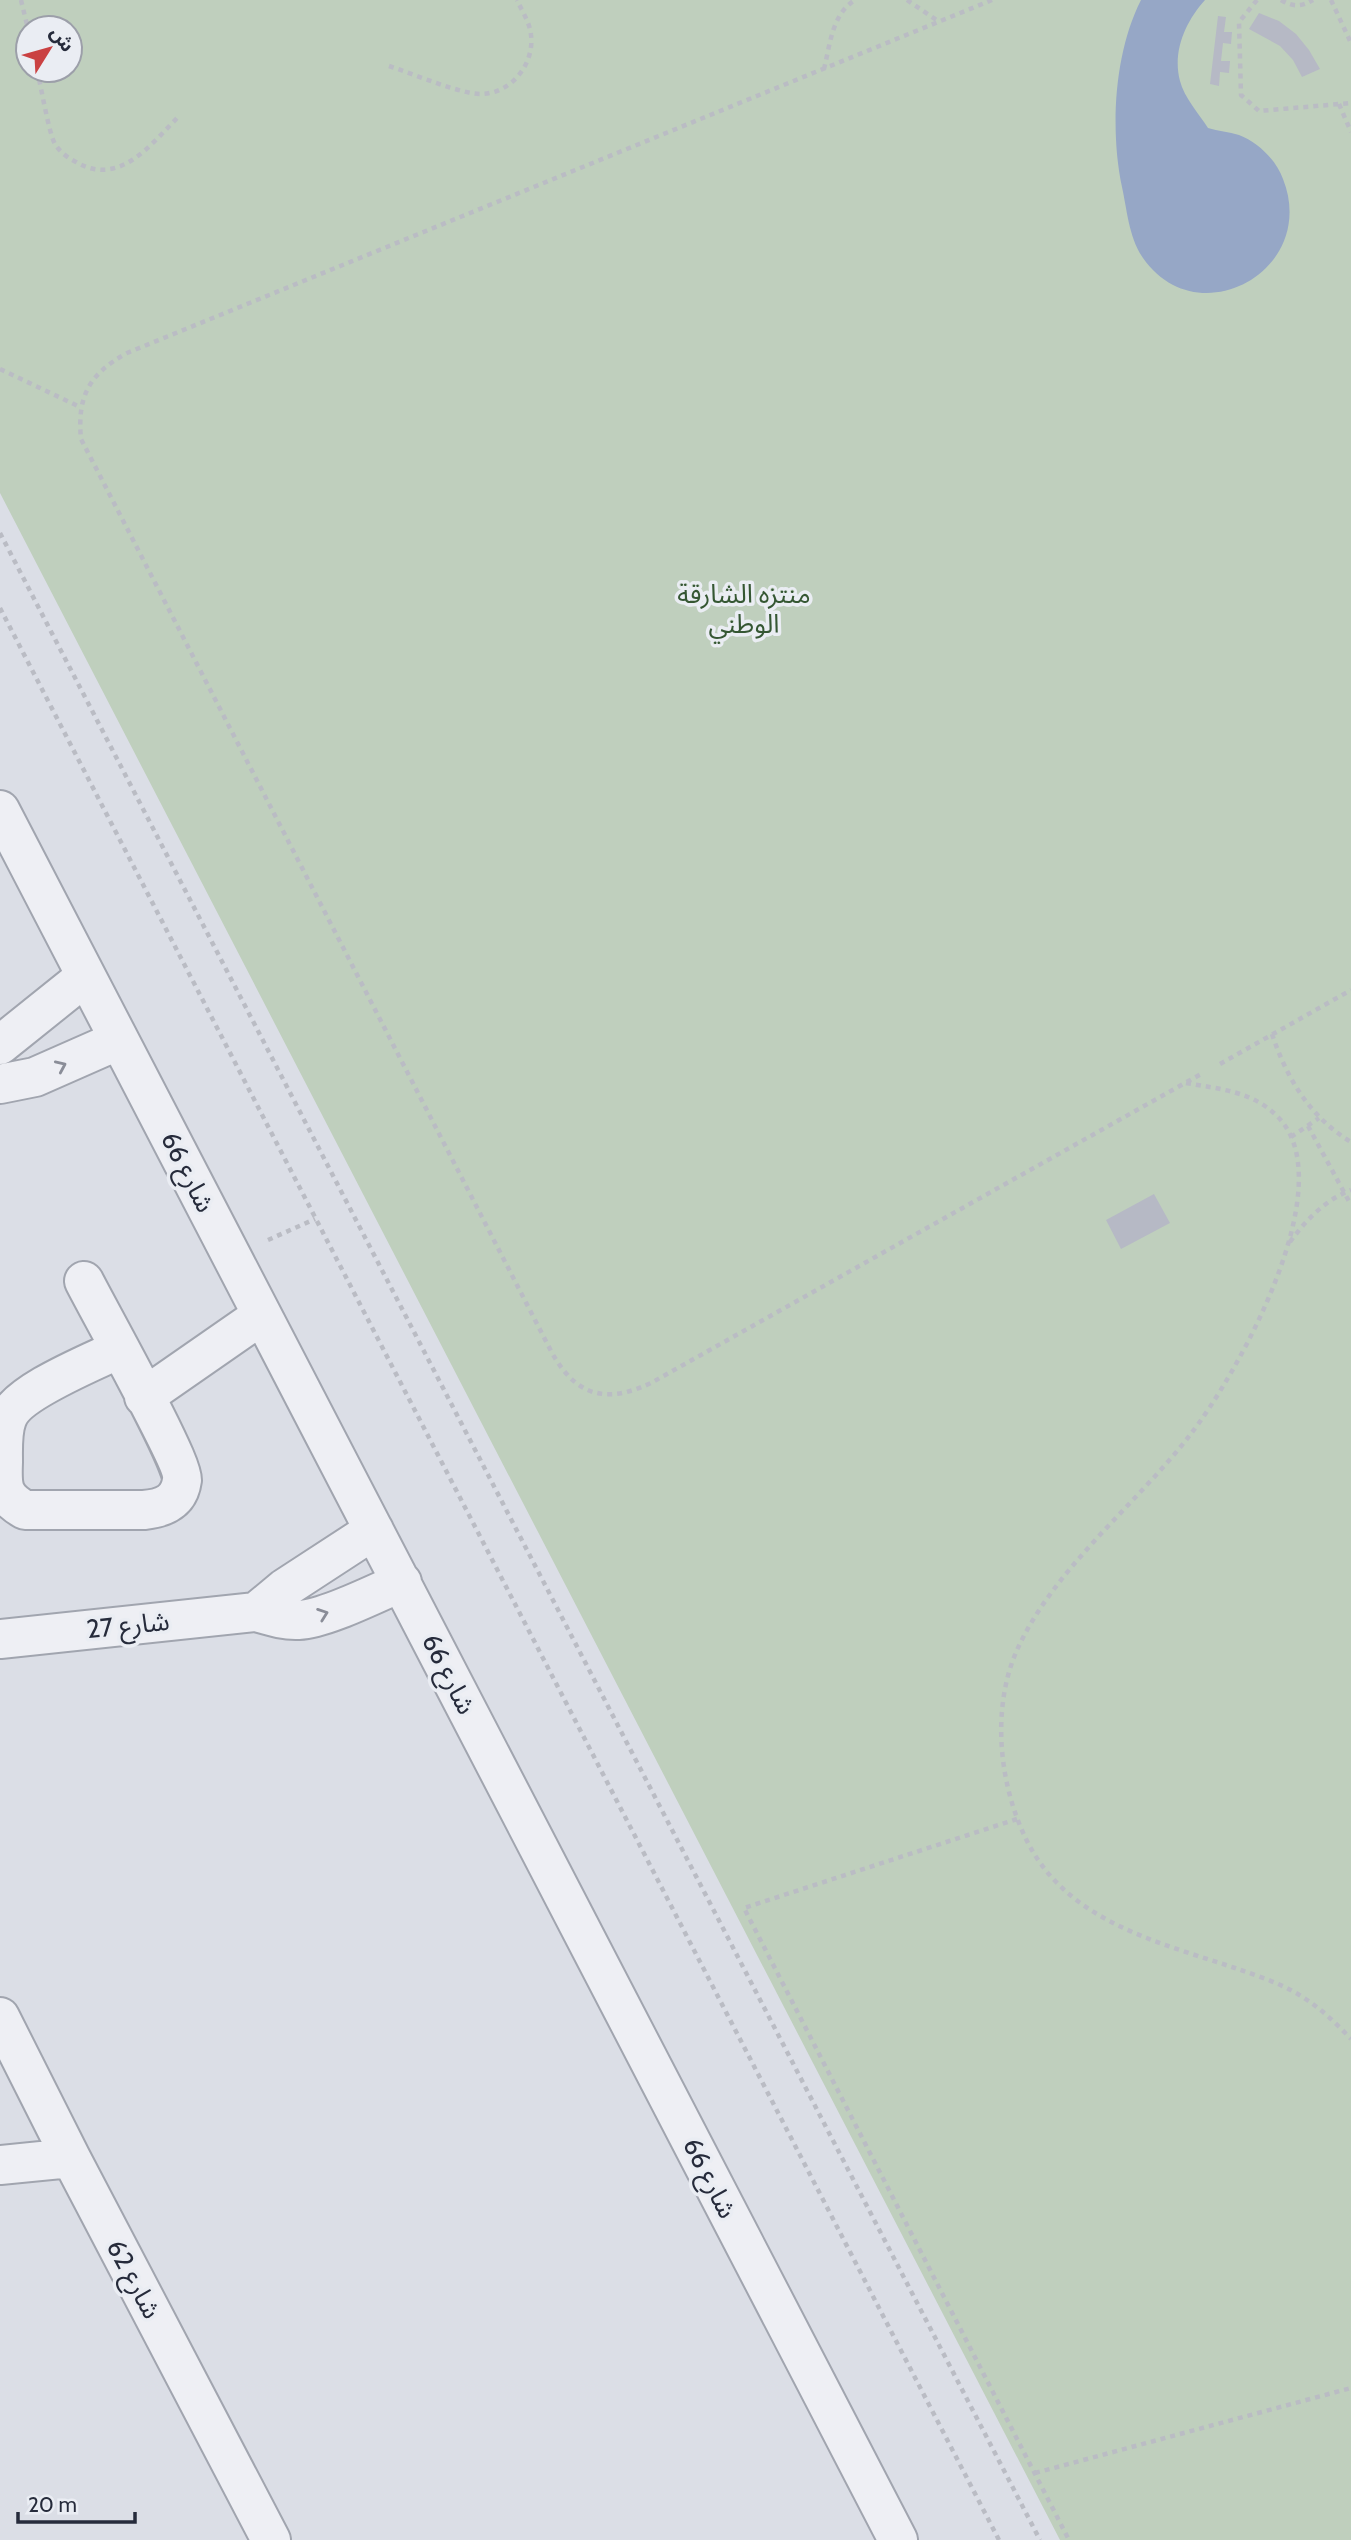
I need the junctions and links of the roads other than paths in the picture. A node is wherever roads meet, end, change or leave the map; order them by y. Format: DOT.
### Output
graph roads {
  1 [pos="0,810"];
  2 [pos="86,976"];
  3 [pos="119,1040"];
  4 [pos="0,1045"];
  5 [pos="0,1084"];
  6 [pos="84,1281"];
  7 [pos="262,1315"];
  8 [pos="119,1349"];
  9 [pos="144,1397"];
  10 [pos="374,1530"];
  11 [pos="402,1582"];
  12 [pos="257,1612"];
  13 [pos="0,1639"];
  14 [pos="0,2017"];
  15 [pos="71,2158"];
  16 [pos="0,2165"];
  17 [pos="271,2540"];
  18 [pos="898,2540"];
  1 -- 2 [label="street, شارع 66"];
  2 -- 3 [label="street, شارع 66"];
  2 -- 4 [label="street"];
  5 -- 3 [label="street, one-way"];
  3 -- 7 [label="street, شارع 66"];
  6 -- 8 [label="street"];
  7 -- 9 [label="street"];
  7 -- 10 [label="street, شارع 66"];
  8 -- 9 [label="street"];
  8 -- 9 [label="street"];
  10 -- 11 [label="street, شارع 66"];
  10 -- 12 [label="street"];
  12 -- 11 [label="street, شارع 27, one-way"];
  11 -- 18 [label="street, شارع 66"];
  12 -- 13 [label="street, شارع 27"];
  14 -- 15 [label="street, شارع 62"];
  15 -- 16 [label="street"];
  15 -- 17 [label="street, شارع 62"];
}
